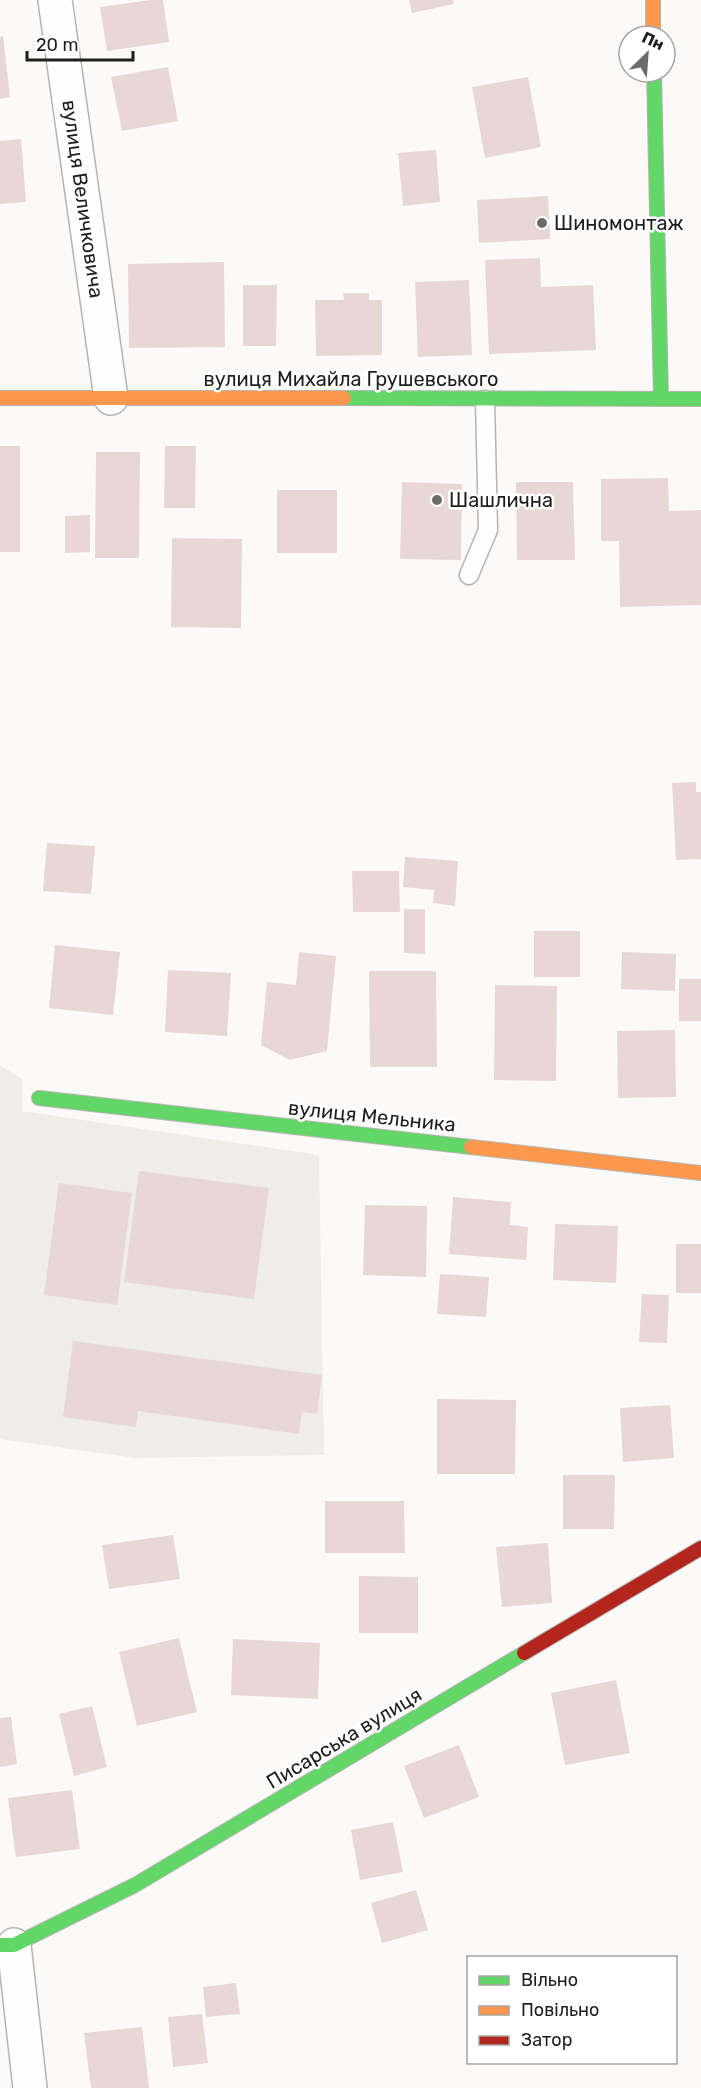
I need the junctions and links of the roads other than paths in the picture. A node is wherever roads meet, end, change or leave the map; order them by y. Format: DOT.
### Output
graph roads {
  1 [pos="55,0"];
  2 [pos="653,0"];
  3 [pos="654,24"];
  4 [pos="654,84"];
  5 [pos="0,398"];
  6 [pos="111,398"];
  7 [pos="661,399"];
  8 [pos="701,399"];
  9 [pos="485,400"];
  10 [pos="469,575"];
  11 [pos="39,1098"];
  12 [pos="701,1173"];
  13 [pos="701,1548"];
  14 [pos="7,1945"];
  15 [pos="30,2088"];
  1 -- 6 [label="street, вулиця Величковича"];
  2 -- 3 [label="street"];
  4 -- 7 [label="street"];
  5 -- 6 [label="street, вулиця Михайла Грушевського"];
  6 -- 9 [label="street, вулиця Михайла Грушевського"];
  7 -- 8 [label="street, вулиця Михайла Грушевського"];
  7 -- 9 [label="street, вулиця Михайла Грушевського"];
  9 -- 10 [label="lane"];
  11 -- 12 [label="street, вулиця Мельника"];
  13 -- 14 [label="street, Писарська вулиця"];
  14 -- 15 [label="street"];
}
